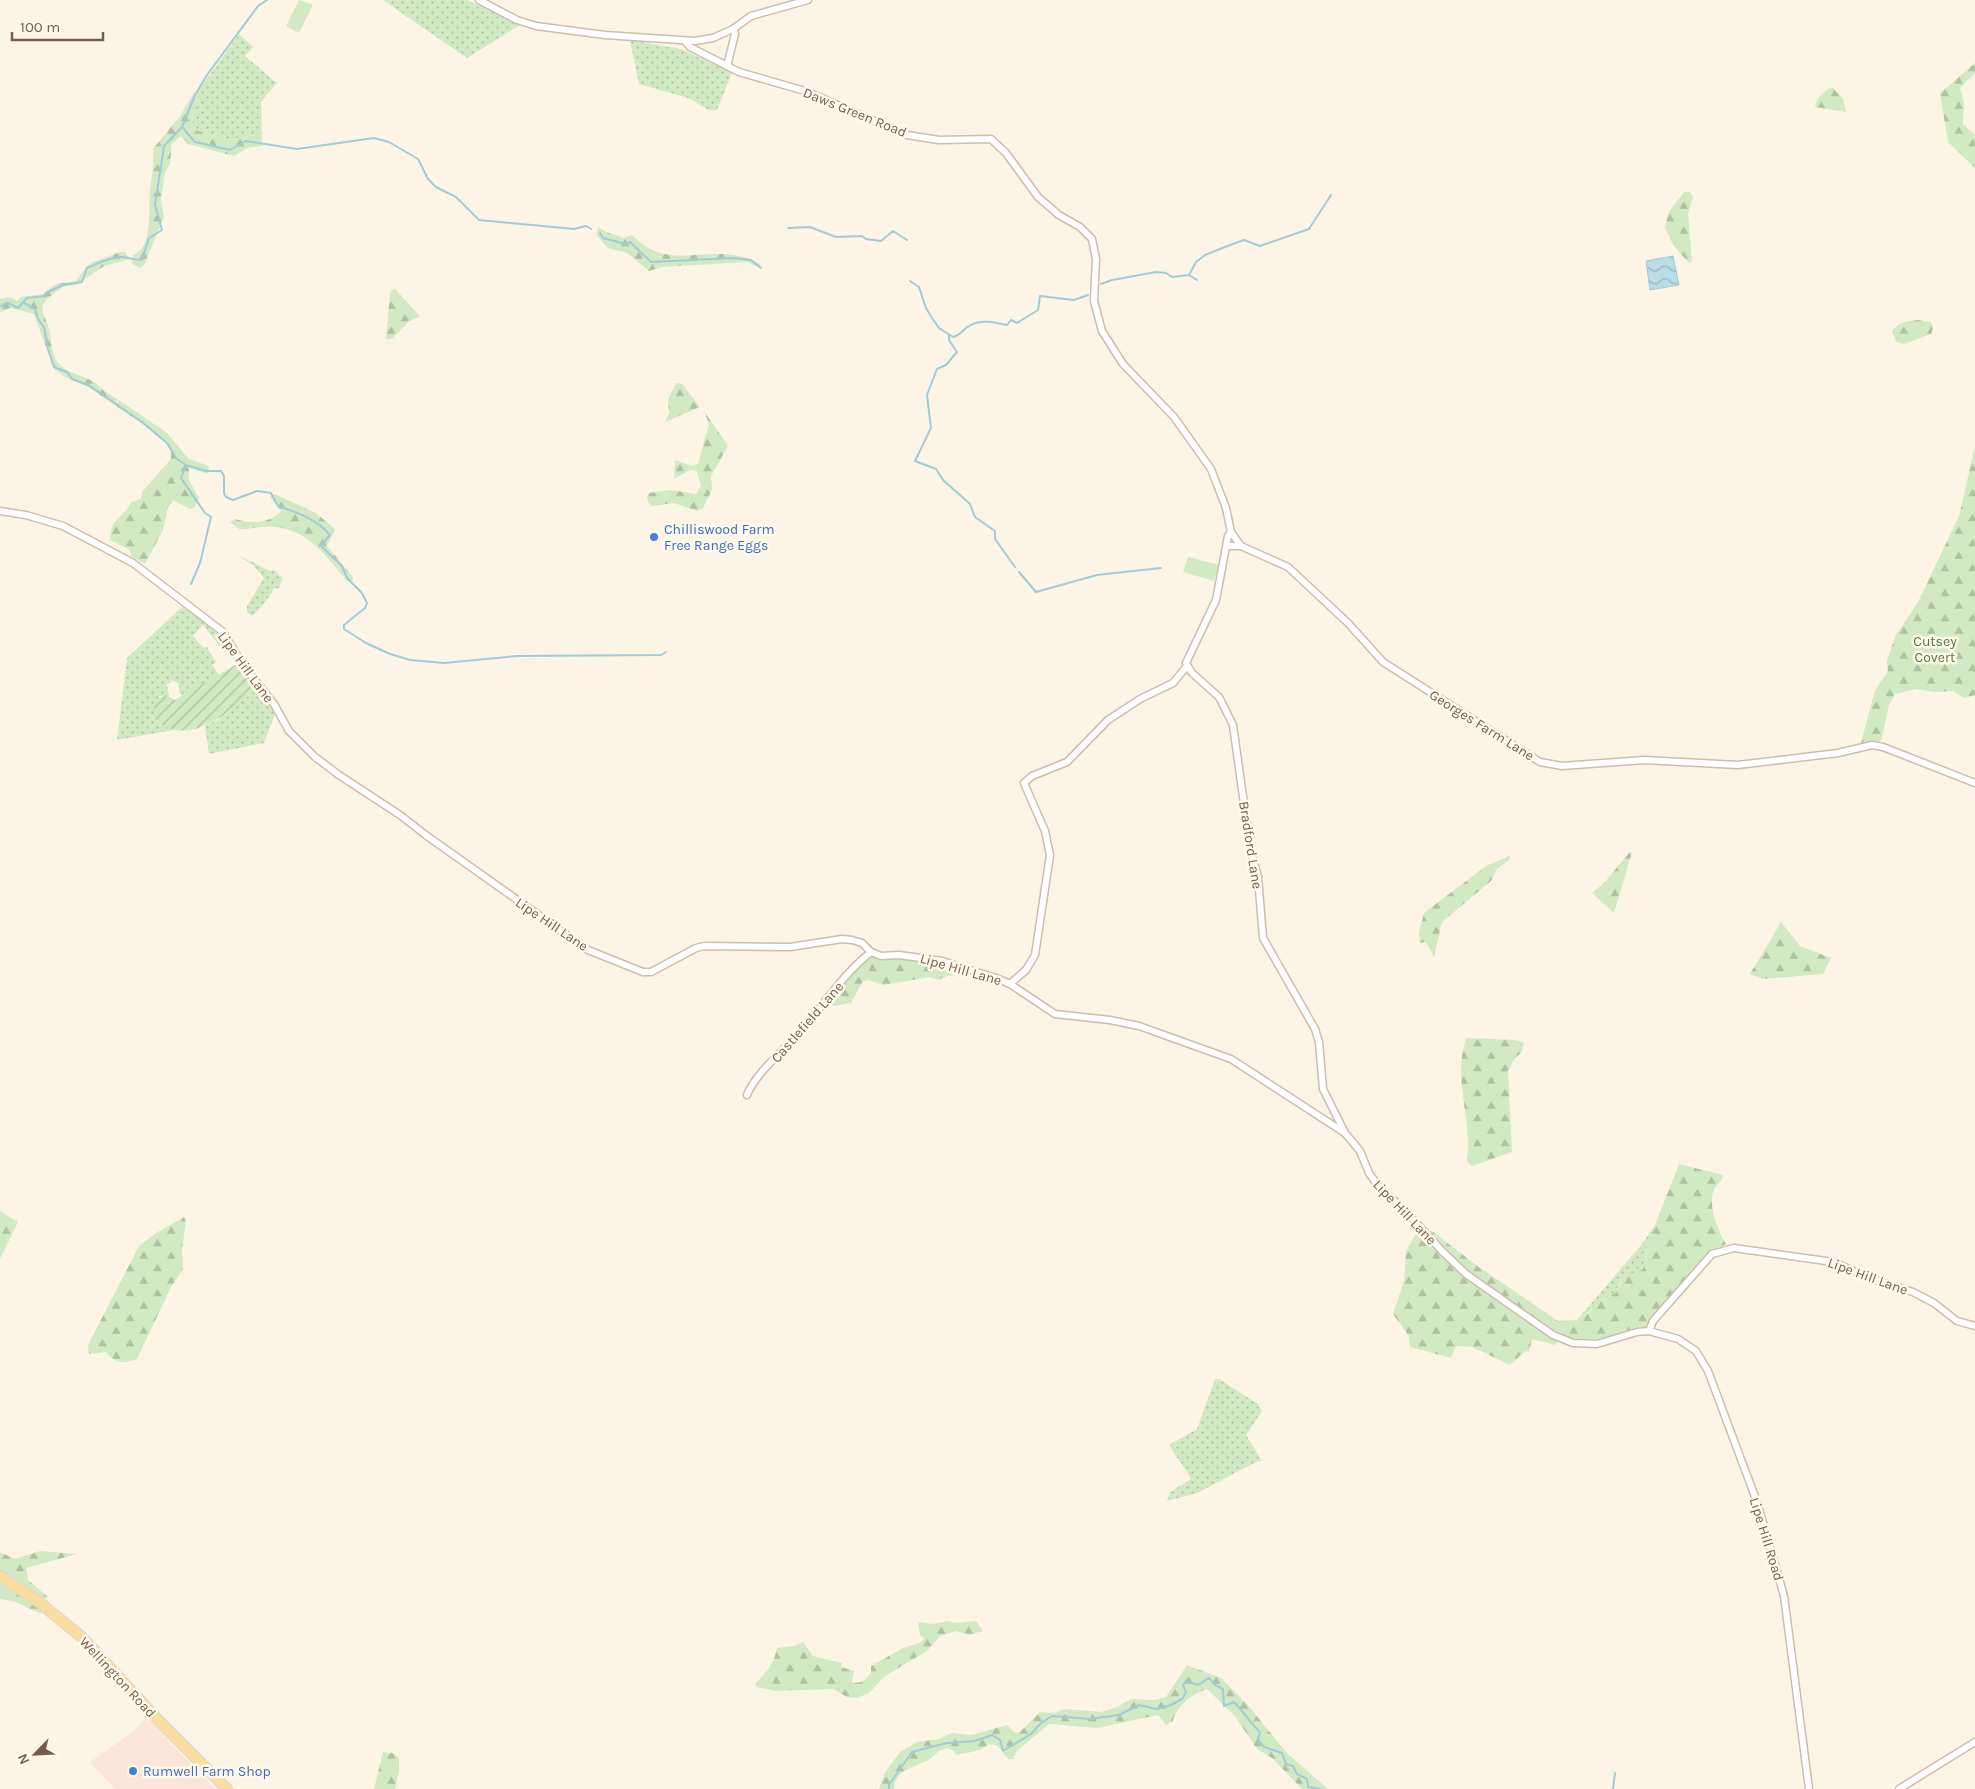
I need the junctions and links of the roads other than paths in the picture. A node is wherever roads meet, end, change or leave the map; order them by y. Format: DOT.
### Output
graph roads {
  1 [pos="479,0"];
  2 [pos="808,0"];
  3 [pos="733,29"];
  4 [pos="685,41"];
  5 [pos="727,66"];
  6 [pos="0,511"];
  7 [pos="1231,532"];
  8 [pos="1227,546"];
  9 [pos="1240,546"];
  10 [pos="1187,666"];
  11 [pos="1975,783"];
  12 [pos="871,952"];
  13 [pos="1010,984"];
  14 [pos="747,1095"];
  15 [pos="1336,1114"];
  16 [pos="1333,1125"];
  17 [pos="1345,1133"];
  18 [pos="1975,1326"];
  19 [pos="1648,1332"];
  20 [pos="0,1576"];
  21 [pos="1975,1742"];
  22 [pos="227,1789"];
  23 [pos="1809,1789"];
  24 [pos="1899,1789"];
  1 -- 4 [label="street, Daws Green Road"];
  2 -- 3 [label="street"];
  3 -- 4 [label="street"];
  3 -- 5 [label="street"];
  4 -- 5 [label="street, Daws Green Road"];
  5 -- 7 [label="street, Daws Green Road"];
  6 -- 12 [label="street, Lipe Hill Lane"];
  7 -- 8 [label="street, Daws Green Road"];
  7 -- 9 [label="street"];
  8 -- 9 [label="street, Georges Farm Lane"];
  8 -- 10 [label="street, Daws Green Road"];
  9 -- 11 [label="street, Georges Farm Lane"];
  10 -- 13 [label="street"];
  10 -- 15 [label="street, Bradford Lane"];
  12 -- 13 [label="street, Lipe Hill Lane"];
  12 -- 14 [label="street, Castlefield Lane"];
  13 -- 16 [label="street, Lipe Hill Lane"];
  15 -- 16 [label="street"];
  15 -- 17 [label="street, Bradford Lane"];
  16 -- 17 [label="street, Lipe Hill Lane"];
  17 -- 19 [label="street, Lipe Hill Lane"];
  18 -- 19 [label="street, Lipe Hill Lane"];
  19 -- 23 [label="street, Lipe Hill Road"];
  20 -- 22 [label="main road, Wellington Road"];
  21 -- 24 [label="street"];
}
